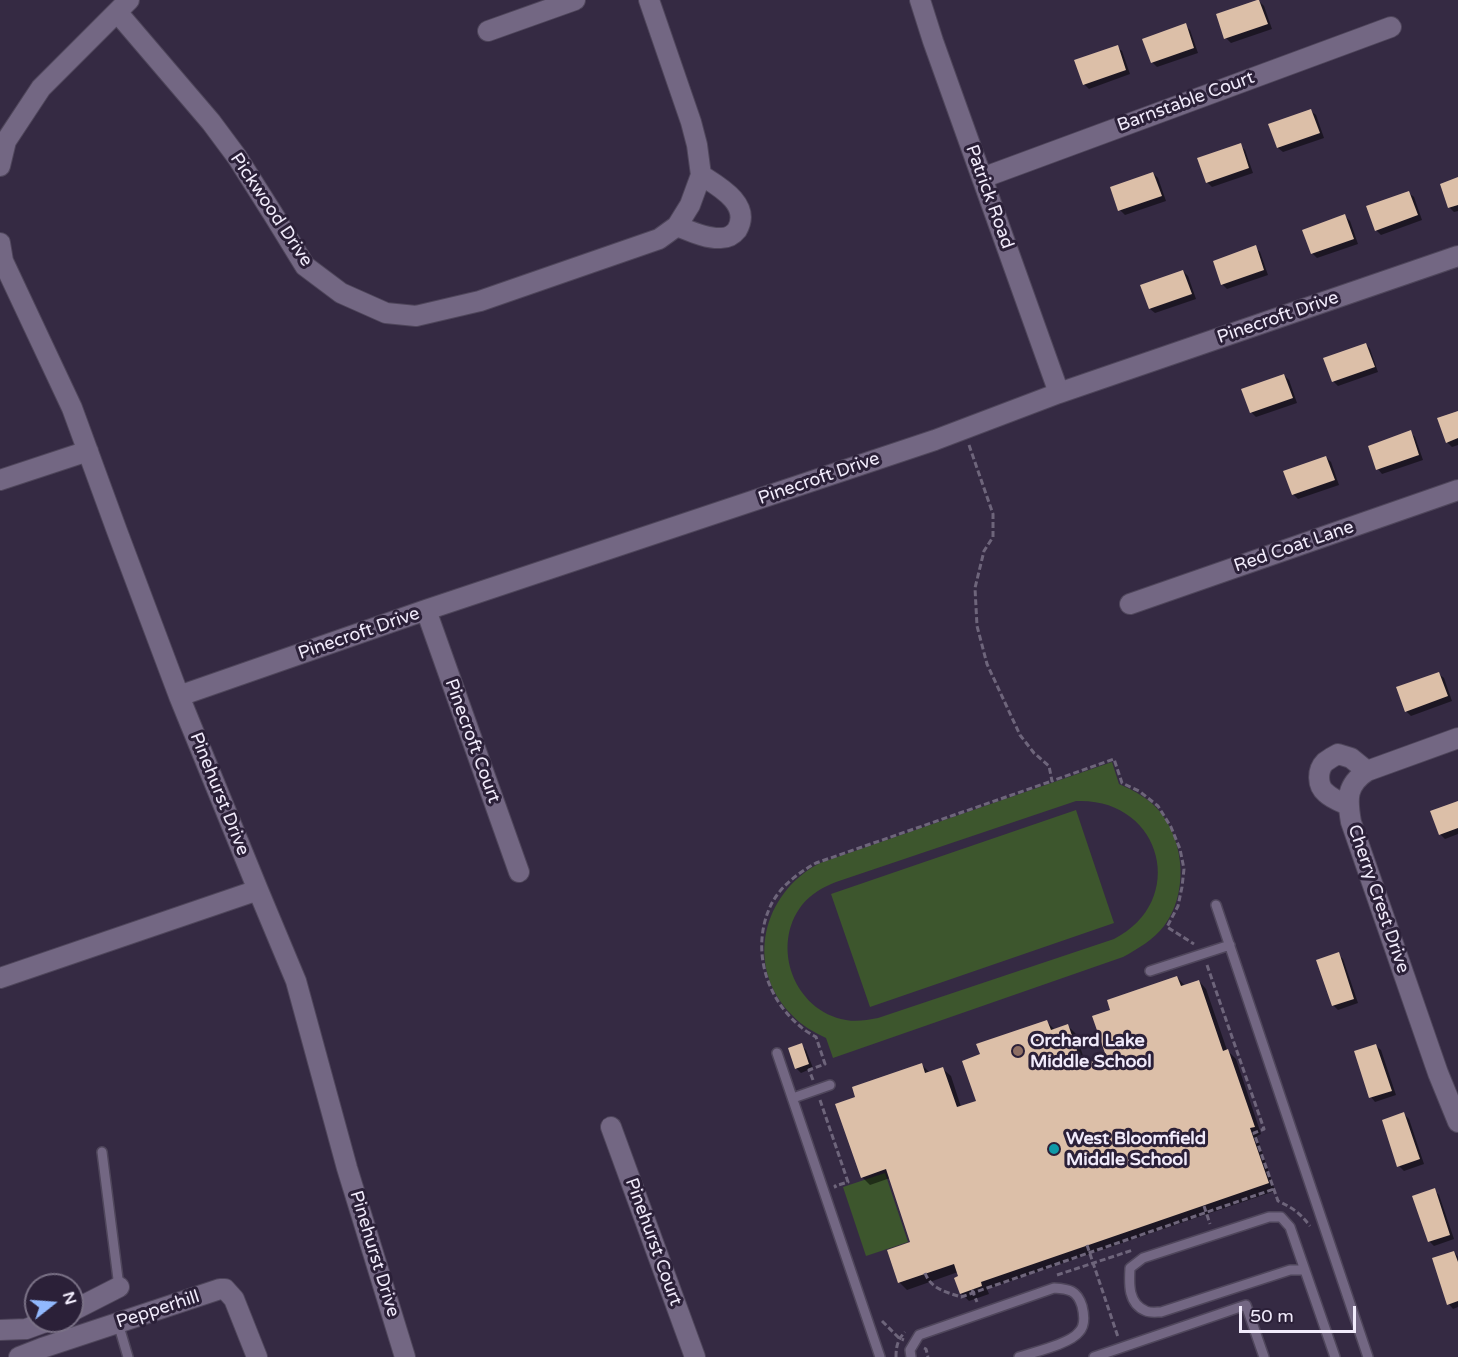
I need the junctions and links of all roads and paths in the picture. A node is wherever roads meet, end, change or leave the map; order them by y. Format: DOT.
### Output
graph roads {
  1 [pos="575,0"];
  2 [pos="649,0"];
  3 [pos="920,0"];
  4 [pos="123,6"];
  5 [pos="1391,27"];
  6 [pos="488,31"];
  7 [pos="3,140"];
  8 [pos="0,166"];
  9 [pos="701,175"];
  10 [pos="982,178"];
  11 [pos="676,226"];
  12 [pos="0,243"];
  13 [pos="1458,256"];
  14 [pos="1059,393"];
  15 [pos="964,429"];
  16 [pos="88,451"];
  17 [pos="0,480"];
  18 [pos="1458,490"];
  19 [pos="1130,604"];
  20 [pos="426,610"];
  21 [pos="179,696"];
  22 [pos="1458,738"];
  23 [pos="1367,771"];
  24 [pos="1052,781"];
  25 [pos="1348,805"];
  26 [pos="519,872"];
  27 [pos="258,890"];
  28 [pos="1216,905"];
  29 [pos="1230,945"];
  30 [pos="1202,954"];
  31 [pos="1150,971"];
  32 [pos="0,978"];
  33 [pos="777,1053"];
  34 [pos="830,1085"];
  35 [pos="816,1090"];
  36 [pos="793,1098"];
  37 [pos="1458,1122"];
  38 [pos="611,1127"];
  39 [pos="102,1152"];
  40 [pos="1274,1189"];
  41 [pos="839,1197"];
  42 [pos="1278,1201"];
  43 [pos="1269,1204"];
  44 [pos="1204,1206"];
  45 [pos="1206,1212"];
  46 [pos="1312,1228"];
  47 [pos="1214,1235"];
  48 [pos="1087,1245"];
  49 [pos="1136,1249"];
  50 [pos="1089,1252"];
  51 [pos="1093,1263"];
  52 [pos="1305,1270"];
  53 [pos="925,1274"];
  54 [pos="1051,1277"];
  55 [pos="119,1287"];
  56 [pos="84,1305"];
  57 [pos="881,1320"];
  58 [pos="118,1323"];
  59 [pos="911,1326"];
  60 [pos="24,1329"];
  61 [pos="0,1330"];
  62 [pos="899,1338"];
  63 [pos="913,1345"];
  64 [pos="1122,1347"];
  65 [pos="19,1357"];
  66 [pos="128,1357"];
  67 [pos="257,1357"];
  68 [pos="405,1357"];
  69 [pos="695,1357"];
  70 [pos="880,1357"];
  71 [pos="896,1357"];
  72 [pos="911,1357"];
  73 [pos="928,1357"];
  74 [pos="1019,1357"];
  75 [pos="1094,1357"];
  76 [pos="1264,1357"];
  77 [pos="1335,1357"];
  78 [pos="1368,1357"];
  1 -- 6 [label="street"];
  2 -- 9 [label="street, Pickwood Drive"];
  3 -- 10 [label="street, Patrick Road"];
  4 -- 7 [label="street"];
  4 -- 11 [label="street, Pickwood Drive"];
  5 -- 10 [label="street, Barnstable Court"];
  7 -- 8 [label="street"];
  9 -- 11 [label="street, Pickwood Drive"];
  9 -- 11 [label="street"];
  10 -- 14 [label="street, Patrick Road"];
  12 -- 16 [label="street, Pinehurst Drive"];
  13 -- 14 [label="street, Pinecroft Drive"];
  14 -- 15 [label="street, Pinecroft Drive"];
  15 -- 20 [label="street, Pinecroft Drive"];
  15 -- 24 [label="path"];
  16 -- 17 [label="street"];
  16 -- 21 [label="street, Pinehurst Drive"];
  18 -- 19 [label="street, Red Coat Lane"];
  20 -- 21 [label="street, Pinecroft Drive"];
  20 -- 26 [label="street, Pinecroft Court"];
  21 -- 27 [label="street, Pinehurst Drive"];
  22 -- 23 [label="street"];
  23 -- 25 [label="street, Cherry Crest Drive"];
  23 -- 25 [label="street"];
  24 -- 30 [label="path"];
  24 -- 35 [label="path"];
  25 -- 37 [label="street, Cherry Crest Drive"];
  27 -- 32 [label="street"];
  27 -- 68 [label="street, Pinehurst Drive"];
  28 -- 29 [label="lane"];
  29 -- 30 [label="lane"];
  29 -- 78 [label="lane"];
  30 -- 31 [label="lane"];
  30 -- 40 [label="path"];
  33 -- 36 [label="lane"];
  34 -- 35 [label="lane"];
  35 -- 36 [label="lane"];
  35 -- 41 [label="path"];
  36 -- 70 [label="lane"];
  38 -- 69 [label="street, Pinehurst Court"];
  39 -- 55 [label="lane"];
  40 -- 42 [label="path"];
  40 -- 45 [label="path"];
  42 -- 43 [label="path"];
  42 -- 46 [label="path"];
  44 -- 45 [label="path"];
  45 -- 47 [label="path"];
  45 -- 50 [label="path"];
  47 -- 52 [label="lane"];
  47 -- 52 [label="lane"];
  48 -- 50 [label="path"];
  49 -- 51 [label="path"];
  50 -- 51 [label="path"];
  50 -- 53 [label="path"];
  51 -- 54 [label="path"];
  51 -- 64 [label="path"];
  52 -- 77 [label="lane"];
  55 -- 56 [label="street"];
  57 -- 62 [label="path"];
  58 -- 65 [label="street, Pepperhill"];
  58 -- 66 [label="lane"];
  58 -- 67 [label="street, Pepperhill"];
  59 -- 62 [label="path"];
  60 -- 61 [label="street"];
  62 -- 63 [label="path"];
  62 -- 71 [label="path"];
  63 -- 72 [label="lane"];
  63 -- 73 [label="path"];
  63 -- 74 [label="lane"];
  64 -- 75 [label="lane"];
  64 -- 76 [label="lane"];
}
